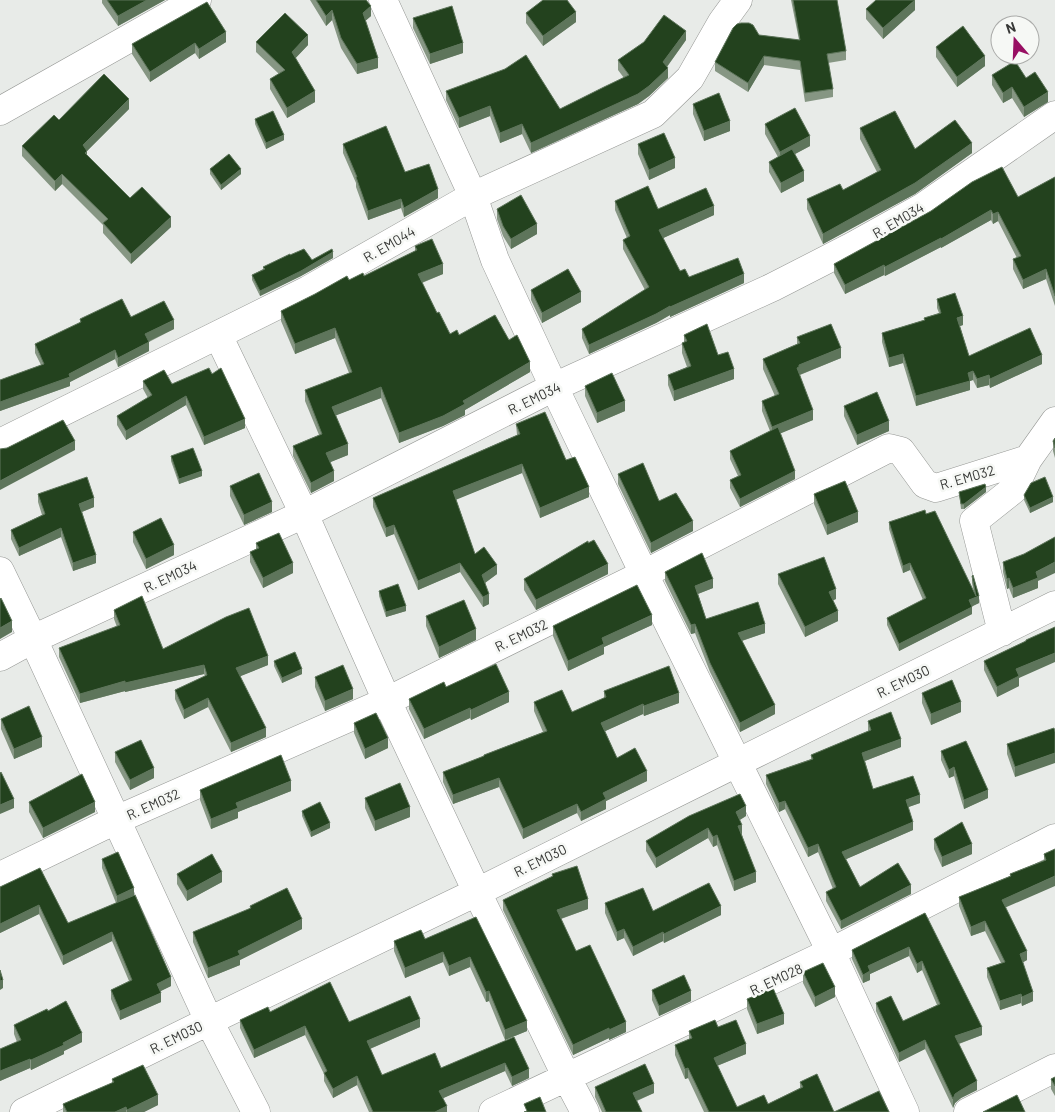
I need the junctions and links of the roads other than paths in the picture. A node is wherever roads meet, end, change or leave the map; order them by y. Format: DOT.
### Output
graph roads {
  1 [pos="197,0"];
  2 [pos="383,0"];
  3 [pos="738,0"];
  4 [pos="1,109"];
  5 [pos="1055,115"];
  6 [pos="473,196"];
  7 [pos="218,335"];
  8 [pos="554,388"];
  9 [pos="1055,420"];
  10 [pos="0,443"];
  11 [pos="1028,459"];
  12 [pos="304,514"];
  13 [pos="0,572"];
  14 [pos="644,574"];
  15 [pos="1054,609"];
  16 [pos="1002,632"];
  17 [pos="34,639"];
  18 [pos="0,658"];
  19 [pos="387,701"];
  20 [pos="738,763"];
  21 [pos="116,820"];
  22 [pos="1055,838"];
  23 [pos="0,876"];
  24 [pos="477,892"];
  25 [pos="831,952"];
  26 [pos="209,1021"];
  27 [pos="1055,1068"];
  28 [pos="567,1078"];
  29 [pos="24,1112"];
  30 [pos="256,1112"];
  31 [pos="493,1112"];
  32 [pos="585,1112"];
  33 [pos="905,1112"];
  34 [pos="968,1112"];
  1 -- 4 [label="street"];
  2 -- 6 [label="street"];
  3 -- 6 [label="street, R. EM044"];
  5 -- 8 [label="street, R. EM034"];
  6 -- 7 [label="street, R. EM044"];
  6 -- 8 [label="street"];
  7 -- 10 [label="street, R. EM044"];
  7 -- 12 [label="street"];
  8 -- 12 [label="street, R. EM034"];
  8 -- 14 [label="street"];
  9 -- 11 [label="street"];
  11 -- 14 [label="street, R. EM032"];
  11 -- 16 [label="street"];
  12 -- 17 [label="street, R. EM034"];
  12 -- 19 [label="street"];
  13 -- 17 [label="street"];
  14 -- 19 [label="street, R. EM032"];
  14 -- 20 [label="street"];
  15 -- 16 [label="street, R. EM030"];
  16 -- 20 [label="street, R. EM030"];
  17 -- 18 [label="street, R. EM034"];
  17 -- 21 [label="street"];
  19 -- 21 [label="street, R. EM032"];
  19 -- 24 [label="street"];
  20 -- 24 [label="street, R. EM030"];
  20 -- 25 [label="street"];
  21 -- 23 [label="street, R. EM032"];
  21 -- 26 [label="street"];
  22 -- 25 [label="street, R. EM028"];
  24 -- 26 [label="street, R. EM030"];
  24 -- 28 [label="street"];
  25 -- 28 [label="street, R. EM028"];
  25 -- 33 [label="street"];
  26 -- 29 [label="street, R. EM030"];
  26 -- 30 [label="street"];
  27 -- 34 [label="street"];
  28 -- 31 [label="street, R. EM028"];
  28 -- 32 [label="street"];
}
